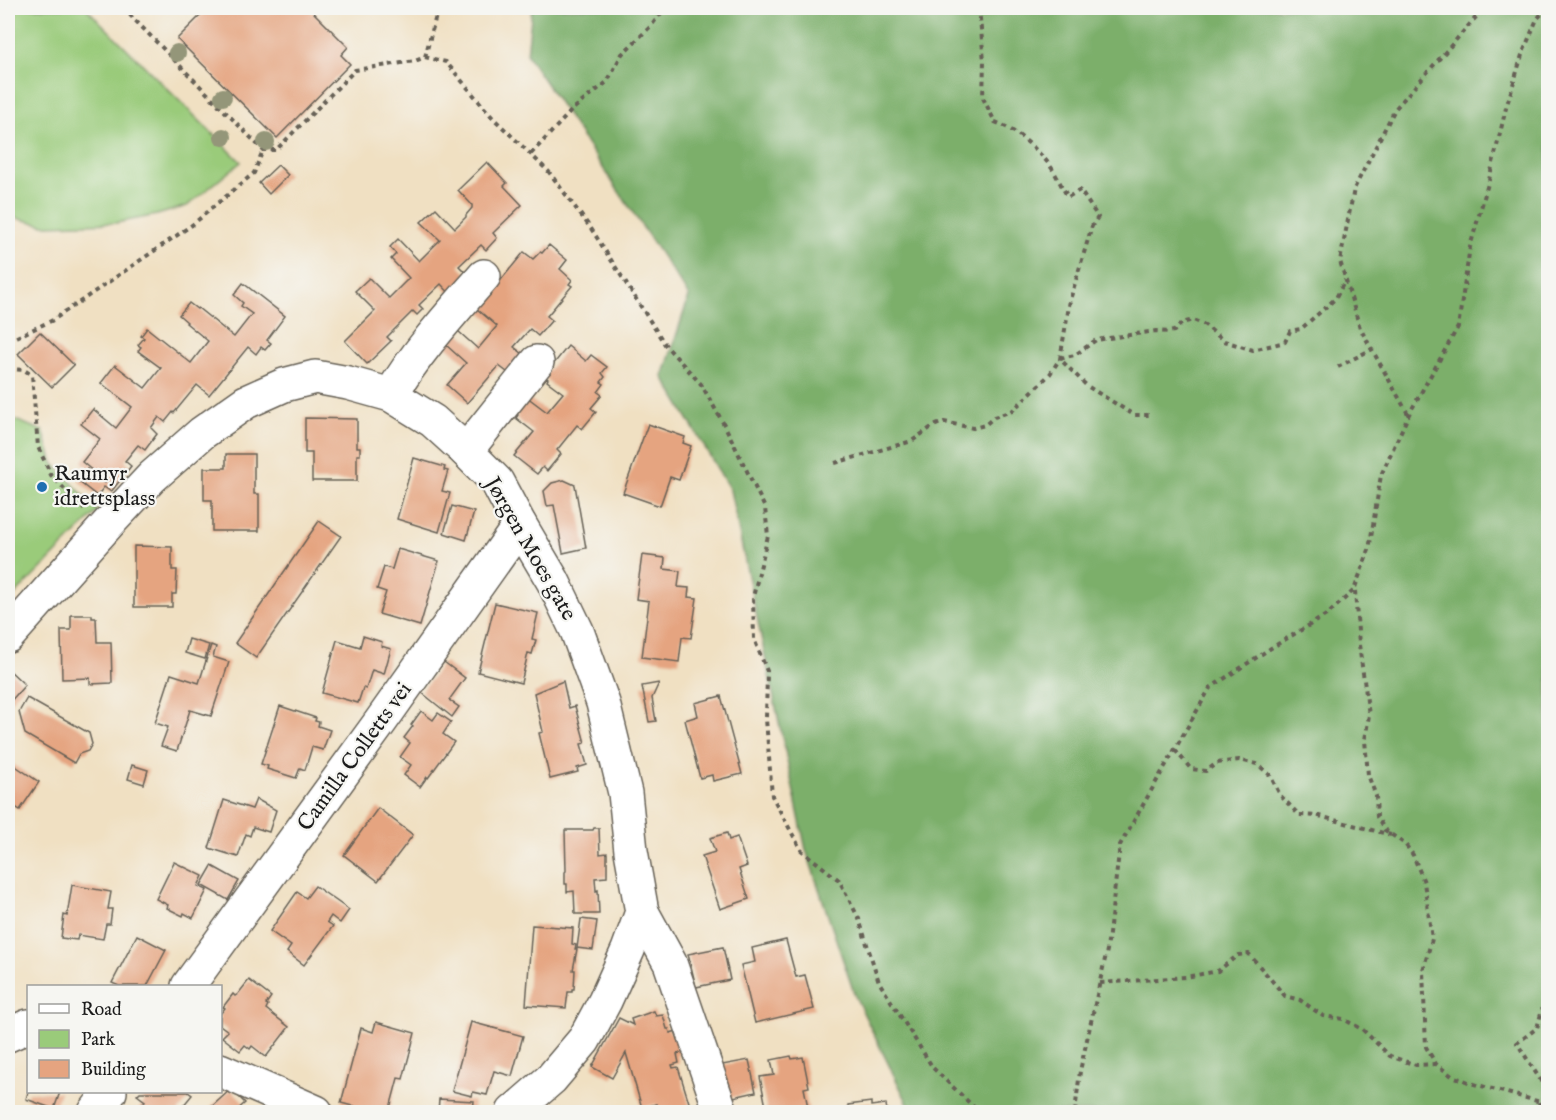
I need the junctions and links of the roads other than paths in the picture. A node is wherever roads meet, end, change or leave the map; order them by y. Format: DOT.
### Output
graph roads {
  1 [pos="484,276"];
  2 [pos="537,362"];
  3 [pos="391,395"];
  4 [pos="466,451"];
  5 [pos="520,525"];
  6 [pos="8,636"];
  7 [pos="642,912"];
  8 [pos="189,985"];
  9 [pos="27,1026"];
  10 [pos="8,1035"];
  11 [pos="222,1071"];
  12 [pos="109,1093"];
  13 [pos="95,1113"];
  14 [pos="316,1113"];
  15 [pos="513,1113"];
  16 [pos="721,1113"];
  1 -- 3 [label="street"];
  2 -- 4 [label="street"];
  3 -- 4 [label="street, Jørgen Moes gate"];
  3 -- 6 [label="street, Jørgen Moes gate"];
  4 -- 5 [label="street, Jørgen Moes gate"];
  5 -- 7 [label="street, Jørgen Moes gate"];
  5 -- 8 [label="street, Camilla Colletts vei"];
  7 -- 15 [label="street"];
  7 -- 16 [label="street"];
  9 -- 10 [label="street"];
  11 -- 14 [label="street"];
  12 -- 13 [label="street"];
}
